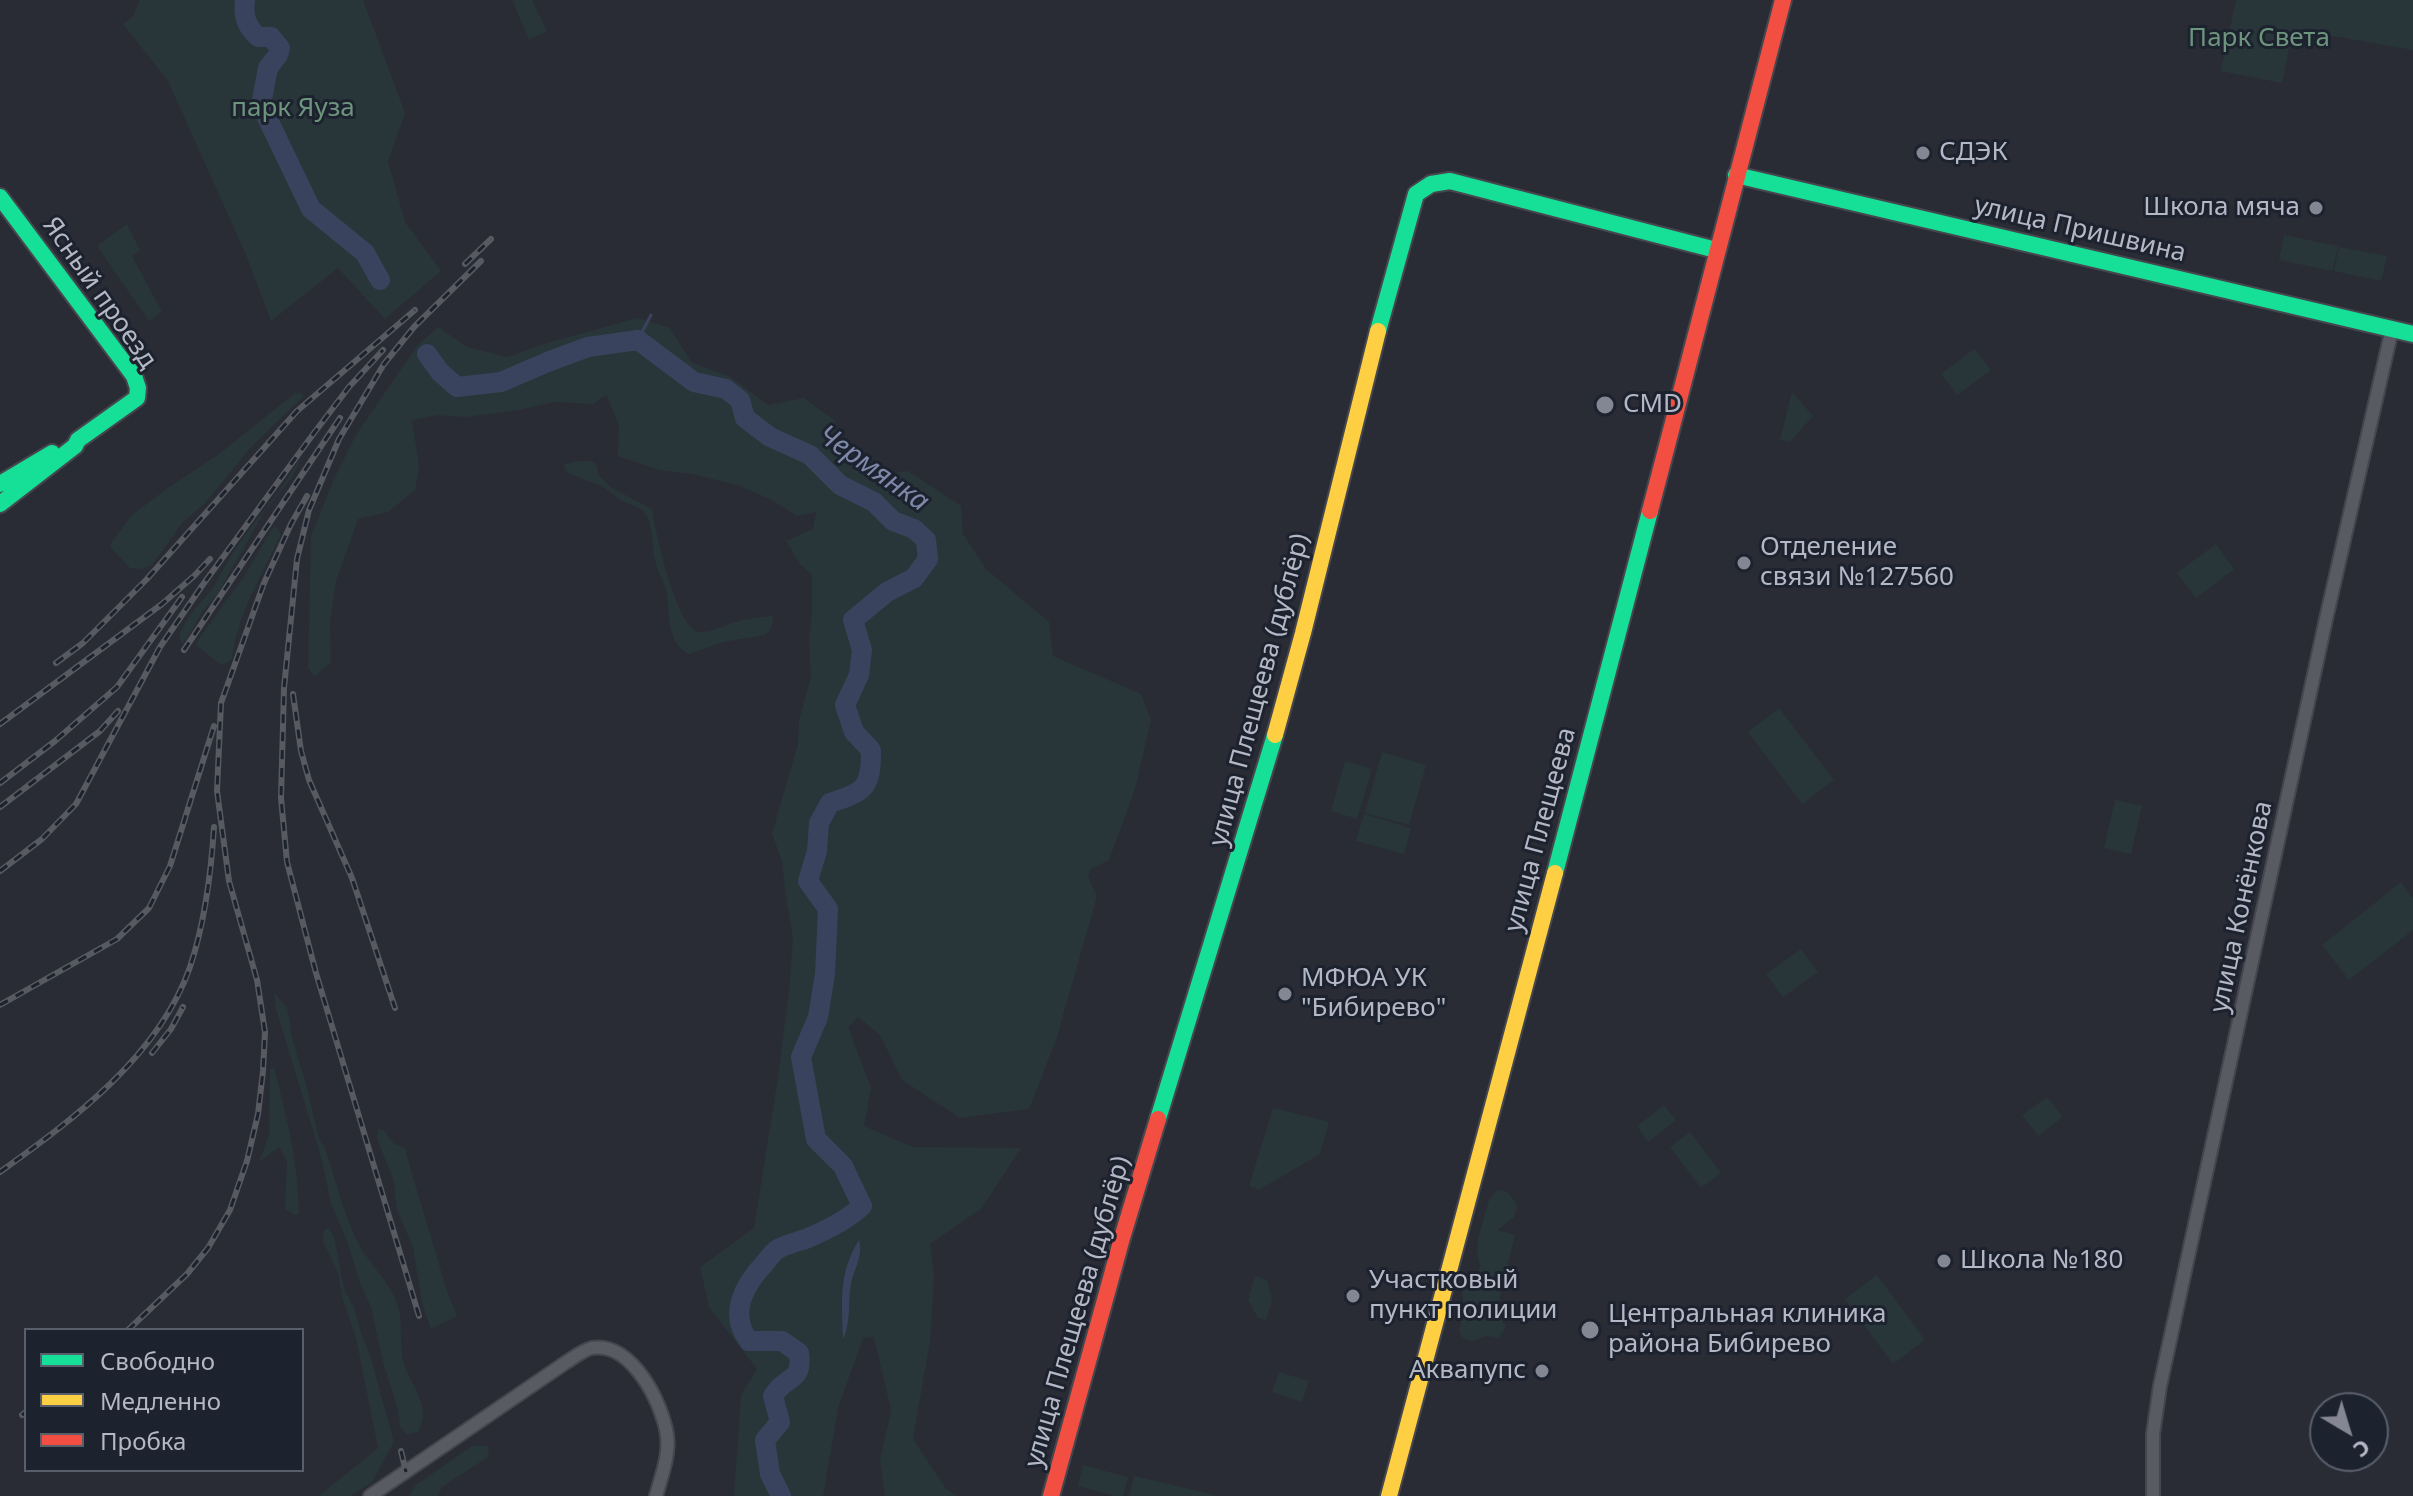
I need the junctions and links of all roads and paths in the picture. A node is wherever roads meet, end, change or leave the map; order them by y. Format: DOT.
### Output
graph roads {
  1 [pos="1783,0"];
  2 [pos="1736,175"];
  3 [pos="0,197"];
  4 [pos="1716,250"];
  5 [pos="2392,329"];
  6 [pos="2413,334"];
  7 [pos="78,440"];
  8 [pos="0,484"];
  9 [pos="0,504"];
  10 [pos="370,1496"];
  11 [pos="656,1496"];
  12 [pos="1051,1496"];
  13 [pos="1389,1496"];
  14 [pos="2153,1496"];
  1 -- 2 [label="street, улица Плещеева"];
  2 -- 4 [label="street, улица Плещеева"];
  2 -- 5 [label="street, улица Пришвина"];
  3 -- 7 [label="street, Ясный проезд"];
  4 -- 12 [label="street, улица Плещеева (дублёр)"];
  4 -- 13 [label="street, улица Плещеева"];
  5 -- 6 [label="street, улица Пришвина"];
  5 -- 14 [label="street, улица Конёнкова"];
  7 -- 8 [label="street"];
  7 -- 9 [label="street"];
  10 -- 11 [label="street"];
}
